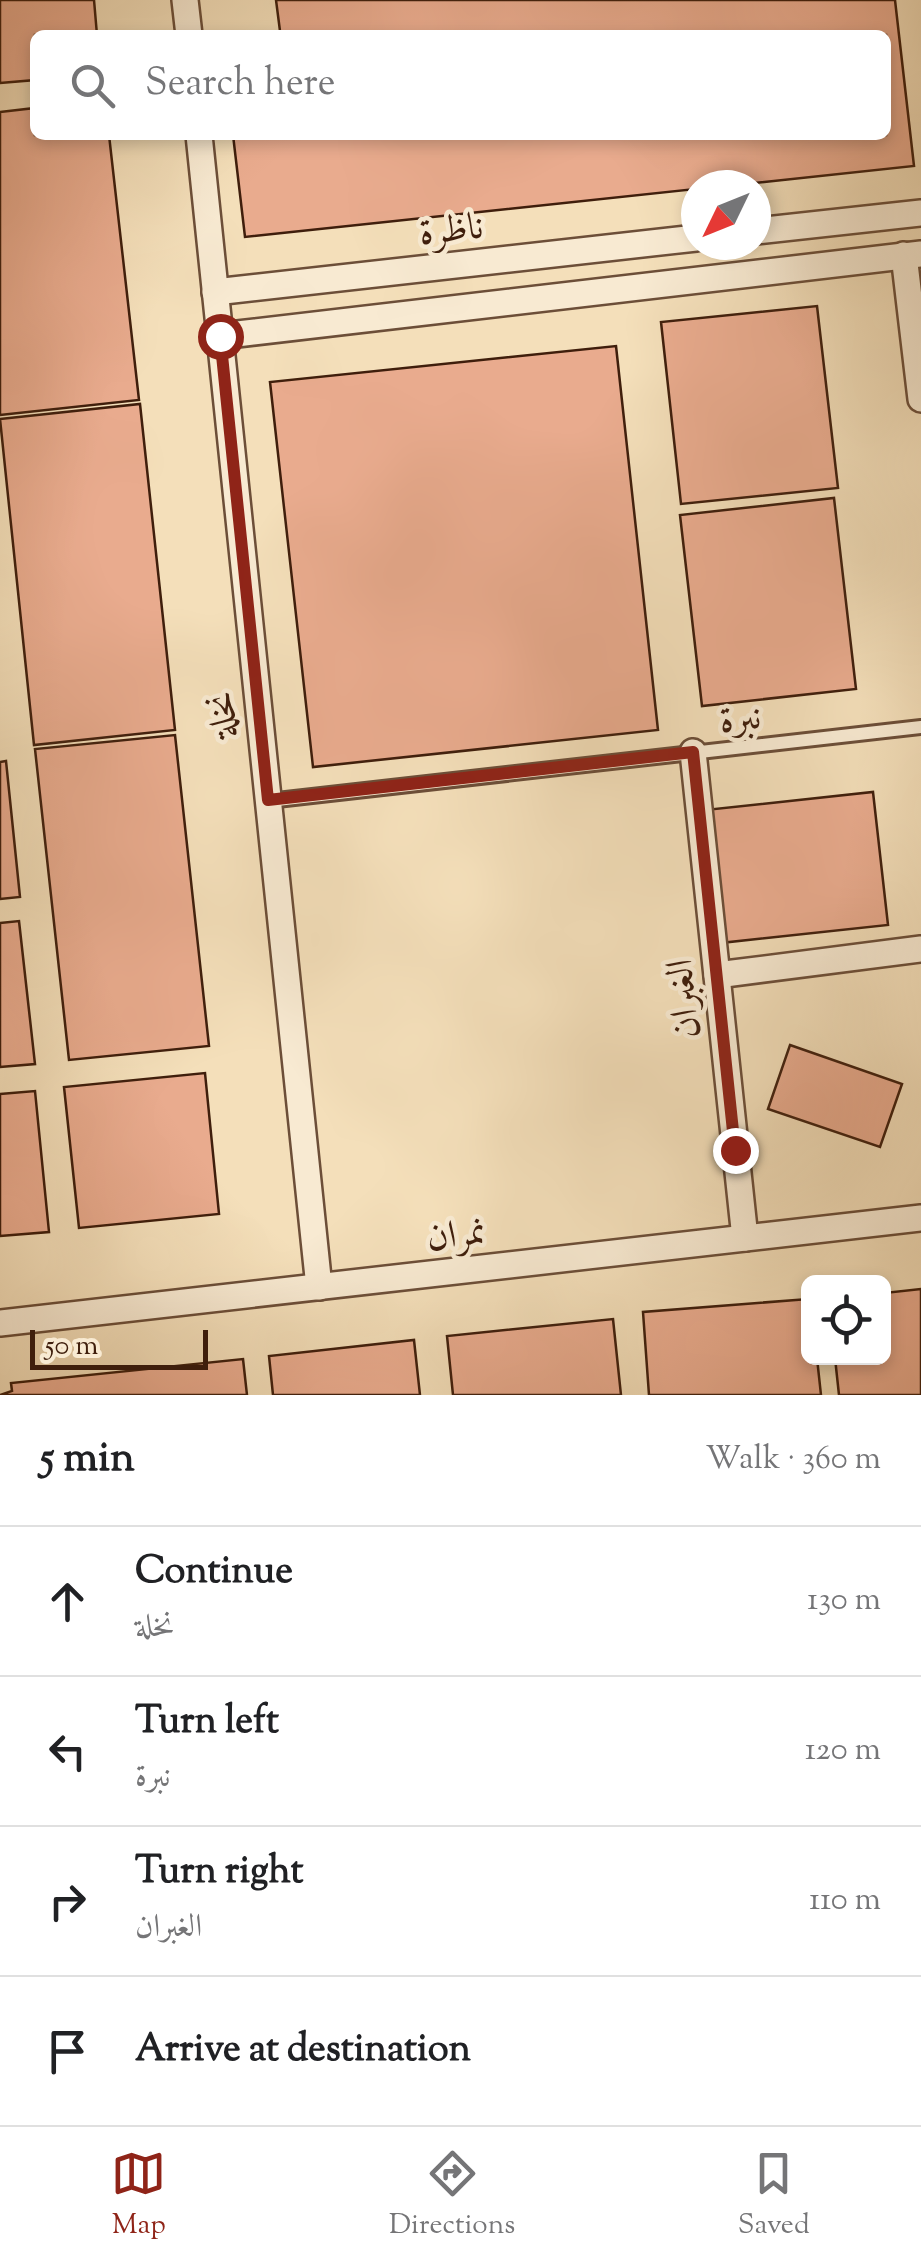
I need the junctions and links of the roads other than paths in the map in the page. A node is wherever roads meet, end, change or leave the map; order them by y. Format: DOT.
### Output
graph roads {
  1 [pos="185,0"];
  2 [pos="188,30"];
  3 [pos="200,140"];
  4 [pos="921,212"];
  5 [pos="771,229"];
  6 [pos="681,240"];
  7 [pos="912,255"];
  8 [pos="215,292"];
  9 [pos="220,336"];
  10 [pos="921,399"];
  11 [pos="921,726"];
  12 [pos="693,752"];
  13 [pos="268,800"];
  14 [pos="921,949"];
  15 [pos="717,974"];
  16 [pos="921,1218"];
  17 [pos="745,1238"];
  18 [pos="319,1287"];
  19 [pos="0,1324"];
  1 -- 2 [label="street"];
  3 -- 8 [label="street, نخلة"];
  4 -- 5 [label="street"];
  6 -- 8 [label="street, ناظرة"];
  7 -- 9 [label="street"];
  7 -- 10 [label="street"];
  8 -- 9 [label="street, نخلة"];
  9 -- 13 [label="street, نخلة"];
  11 -- 12 [label="lane, نبرة"];
  12 -- 13 [label="lane, نبرة"];
  12 -- 15 [label="street, الغبران"];
  13 -- 18 [label="street, نخلة"];
  14 -- 15 [label="street"];
  15 -- 17 [label="street, الغبران"];
  16 -- 17 [label="street, نمران"];
  17 -- 18 [label="street, نمران"];
  18 -- 19 [label="street, نمران"];
}
